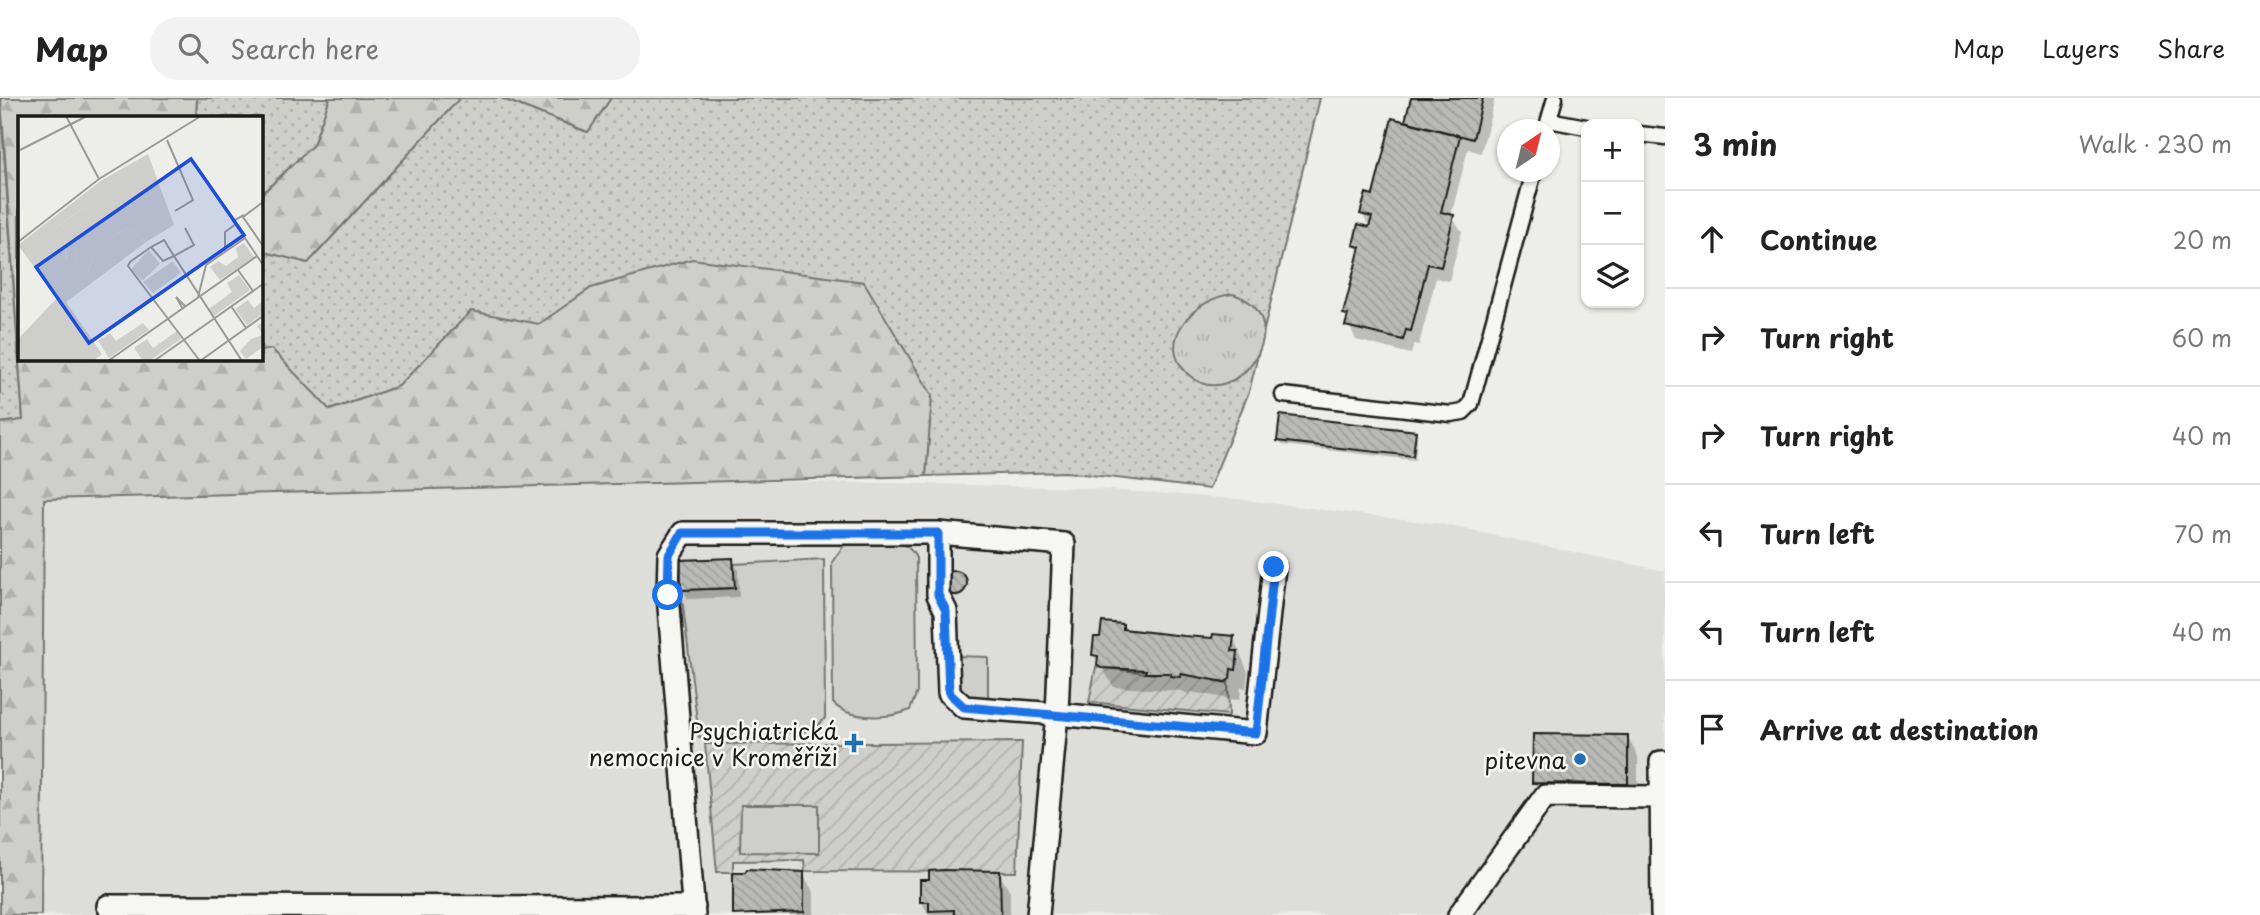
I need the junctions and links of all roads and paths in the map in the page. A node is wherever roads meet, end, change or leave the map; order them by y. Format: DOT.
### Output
graph roads {
  1 [pos="1555,98"];
  2 [pos="1549,119"];
  3 [pos="1560,126"];
  4 [pos="1581,127"];
  5 [pos="1644,135"];
  6 [pos="1665,137"];
  7 [pos="1531,182"];
  8 [pos="1283,395"];
  9 [pos="938,533"];
  10 [pos="1274,567"];
  11 [pos="1057,714"];
  12 [pos="1665,762"];
  13 [pos="1661,797"];
  14 [pos="108,906"];
  15 [pos="694,911"];
  16 [pos="1038,915"];
  17 [pos="1459,915"];
  18 [pos="1662,915"];
  1 -- 2 [label="lane"];
  3 -- 4 [label="lane"];
  5 -- 6 [label="lane"];
  7 -- 8 [label="lane"];
  9 -- 11 [label="street"];
  9 -- 11 [label="street"];
  9 -- 15 [label="street"];
  10 -- 11 [label="street"];
  11 -- 16 [label="street"];
  12 -- 13 [label="street"];
  13 -- 17 [label="street"];
  13 -- 18 [label="street"];
  14 -- 15 [label="street"];
}
